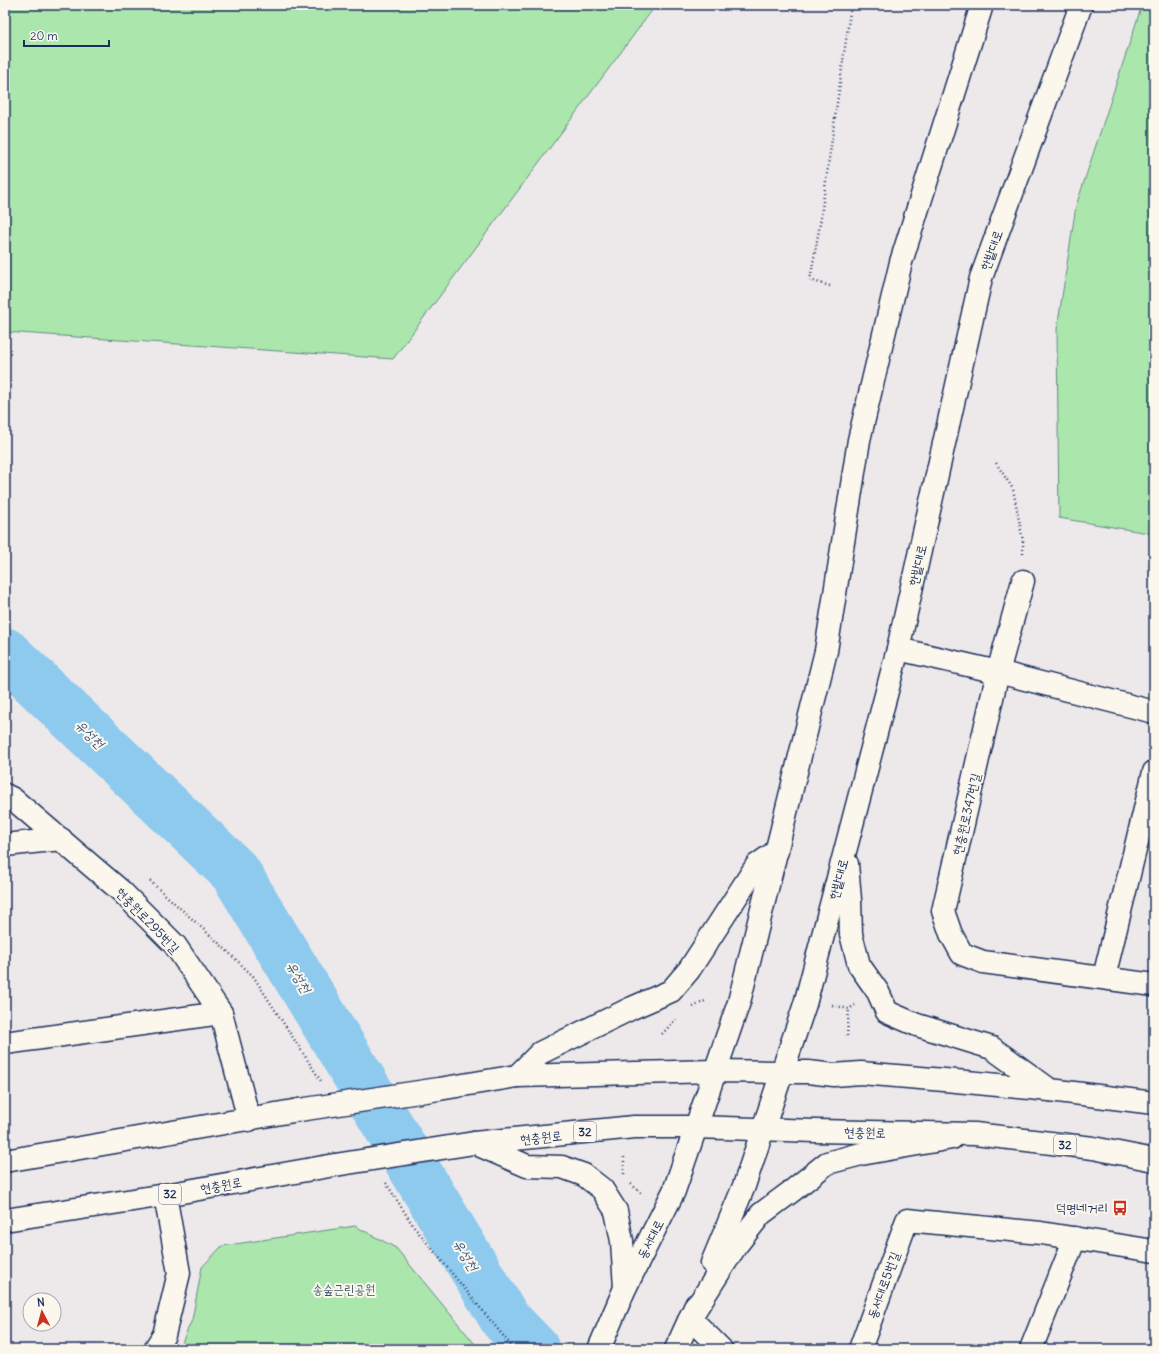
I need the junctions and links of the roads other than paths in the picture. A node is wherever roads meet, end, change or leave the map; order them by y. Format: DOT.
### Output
graph roads {
  1 [pos="982,5"];
  2 [pos="1081,5"];
  3 [pos="1023,581"];
  4 [pos="898,649"];
  5 [pos="998,672"];
  6 [pos="1154,712"];
  7 [pos="1154,772"];
  8 [pos="5,795"];
  9 [pos="61,839"];
  10 [pos="5,845"];
  11 [pos="845,849"];
  12 [pos="777,851"];
  13 [pos="1104,977"];
  14 [pos="1154,984"];
  15 [pos="221,1013"];
  16 [pos="5,1043"];
  17 [pos="715,1070"];
  18 [pos="782,1072"];
  19 [pos="517,1076"];
  20 [pos="1050,1090"];
  21 [pos="1154,1103"];
  22 [pos="249,1120"];
  23 [pos="696,1127"];
  24 [pos="763,1129"];
  25 [pos="975,1134"];
  26 [pos="474,1143"];
  27 [pos="1154,1160"];
  28 [pos="5,1161"];
  29 [pos="165,1195"];
  30 [pos="5,1220"];
  31 [pos="1075,1238"];
  32 [pos="1154,1251"];
  33 [pos="625,1288"];
  34 [pos="690,1318"];
  35 [pos="677,1345"];
  36 [pos="155,1349"];
  37 [pos="598,1349"];
  38 [pos="721,1349"];
  39 [pos="860,1349"];
  40 [pos="1032,1349"];
  1 -- 12 [label="main road"];
  2 -- 4 [label="main road, 한밭대로"];
  3 -- 5 [label="main road, 현충원로347번길"];
  4 -- 5 [label="main road"];
  4 -- 11 [label="main road, 한밭대로"];
  5 -- 6 [label="main road"];
  5 -- 13 [label="main road, 현충원로347번길"];
  7 -- 13 [label="main road"];
  8 -- 9 [label="main road, 현충원로295번길"];
  9 -- 10 [label="main road"];
  9 -- 15 [label="main road, 현충원로295번길"];
  11 -- 18 [label="main road, 한밭대로"];
  11 -- 20 [label="main road"];
  12 -- 17 [label="main road"];
  12 -- 19 [label="main road"];
  13 -- 14 [label="main road"];
  15 -- 16 [label="main road"];
  15 -- 22 [label="main road, 현충원로295번길"];
  17 -- 18 [label="main road"];
  17 -- 19 [label="main road"];
  17 -- 23 [label="main road"];
  18 -- 20 [label="main road"];
  18 -- 24 [label="main road, 한밭대로"];
  19 -- 22 [label="main road, bridge"];
  20 -- 21 [label="main road"];
  22 -- 28 [label="main road"];
  23 -- 24 [label="main road, 현충원로 / 32"];
  23 -- 26 [label="main road, 현충원로 / 32"];
  23 -- 33 [label="main road, 동서대로"];
  24 -- 25 [label="main road, 현충원로 / 32"];
  24 -- 34 [label="main road"];
  25 -- 27 [label="main road, 현충원로 / 32"];
  25 -- 34 [label="main road"];
  26 -- 29 [label="main road, 현충원로 / 32, bridge"];
  26 -- 33 [label="main road"];
  29 -- 30 [label="main road, 현충원로 / 32"];
  29 -- 36 [label="main road"];
  31 -- 32 [label="main road"];
  31 -- 39 [label="main road, 동서대로5번길"];
  31 -- 40 [label="main road"];
  33 -- 37 [label="main road, 동서대로"];
  34 -- 35 [label="main road"];
  34 -- 38 [label="main road"];
}
